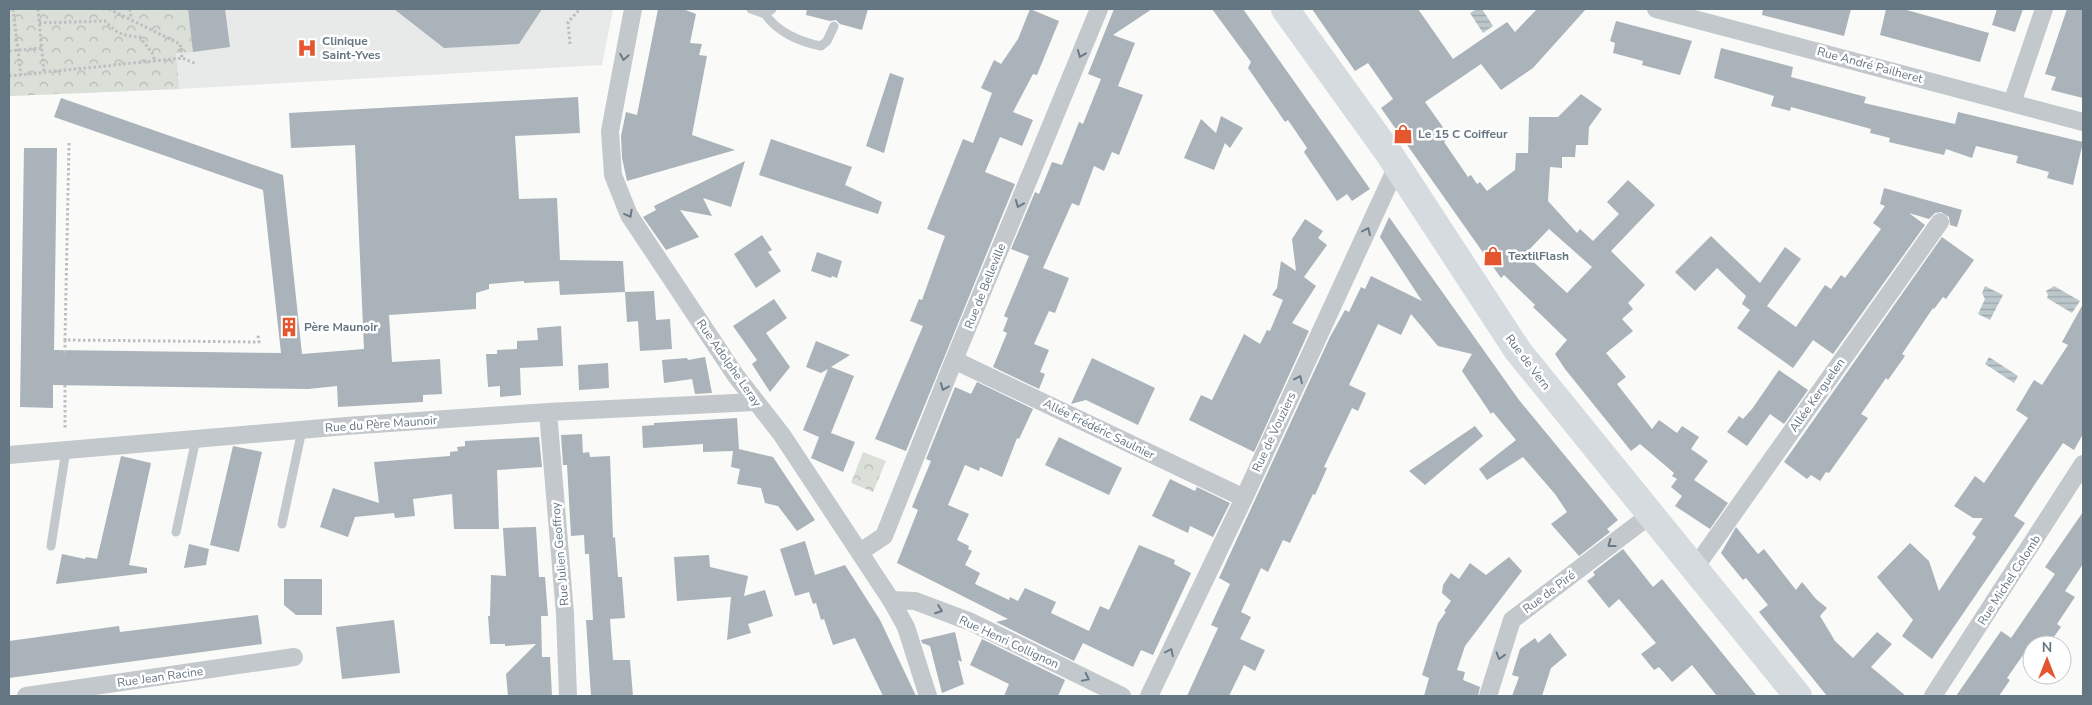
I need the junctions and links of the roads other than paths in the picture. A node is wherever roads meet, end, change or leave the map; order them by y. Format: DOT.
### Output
graph roads {
  1 [pos="633,9"];
  2 [pos="751,9"];
  3 [pos="1099,9"];
  4 [pos="1285,9"];
  5 [pos="1656,9"];
  6 [pos="2044,9"];
  7 [pos="768,11"];
  8 [pos="834,26"];
  9 [pos="2012,103"];
  10 [pos="2083,122"];
  11 [pos="1397,166"];
  12 [pos="1940,222"];
  13 [pos="954,360"];
  14 [pos="755,402"];
  15 [pos="548,412"];
  16 [pos="302,430"];
  17 [pos="196,439"];
  18 [pos="66,450"];
  19 [pos="9,455"];
  20 [pos="2083,464"];
  21 [pos="1244,498"];
  22 [pos="1650,515"];
  23 [pos="282,524"];
  24 [pos="176,532"];
  25 [pos="51,546"];
  26 [pos="860,552"];
  27 [pos="1694,569"];
  28 [pos="891,600"];
  29 [pos="294,657"];
  30 [pos="26,696"];
  31 [pos="568,696"];
  32 [pos="928,696"];
  33 [pos="1122,696"];
  34 [pos="1148,696"];
  35 [pos="1488,696"];
  36 [pos="1798,696"];
  37 [pos="1933,696"];
  1 -- 14 [label="street, Rue Adolphe Leray, one-way"];
  2 -- 7 [label="lane"];
  3 -- 13 [label="street, Rue de Belleville, one-way"];
  4 -- 11 [label="main road, Rue de Vern"];
  5 -- 9 [label="street, Rue André Pailheret"];
  6 -- 9 [label="street"];
  7 -- 8 [label="lane"];
  9 -- 10 [label="street, Rue André Pailheret"];
  21 -- 11 [label="street, Rue de Vouziers, one-way"];
  11 -- 22 [label="main road, Rue de Vern"];
  12 -- 27 [label="street, Allée Kerguelen"];
  13 -- 21 [label="street, Allée Frédéric Saulnier"];
  13 -- 26 [label="street, Rue de Belleville, one-way"];
  14 -- 15 [label="street, Rue du Père Maunoir"];
  14 -- 26 [label="street, Rue Adolphe Leray"];
  15 -- 16 [label="street, Rue du Père Maunoir"];
  15 -- 31 [label="street, Rue Julien Geoffroy"];
  16 -- 17 [label="street, Rue du Père Maunoir"];
  16 -- 23 [label="lane"];
  17 -- 18 [label="street, Rue du Père Maunoir"];
  17 -- 24 [label="lane"];
  18 -- 19 [label="street, Rue du Père Maunoir"];
  18 -- 25 [label="lane"];
  20 -- 37 [label="street, Rue Michel Colomb"];
  34 -- 21 [label="street, Rue de Vouziers, one-way"];
  22 -- 27 [label="main road, Rue de Vern"];
  22 -- 35 [label="street, Rue de Piré, one-way"];
  26 -- 28 [label="street, Rue Adolphe Leray"];
  27 -- 36 [label="main road, Rue de Vern"];
  28 -- 32 [label="street, Rue Adolphe Leray"];
  28 -- 33 [label="street, Rue Henri Collignon, one-way"];
  29 -- 30 [label="street, Rue Jean Racine"];
}
